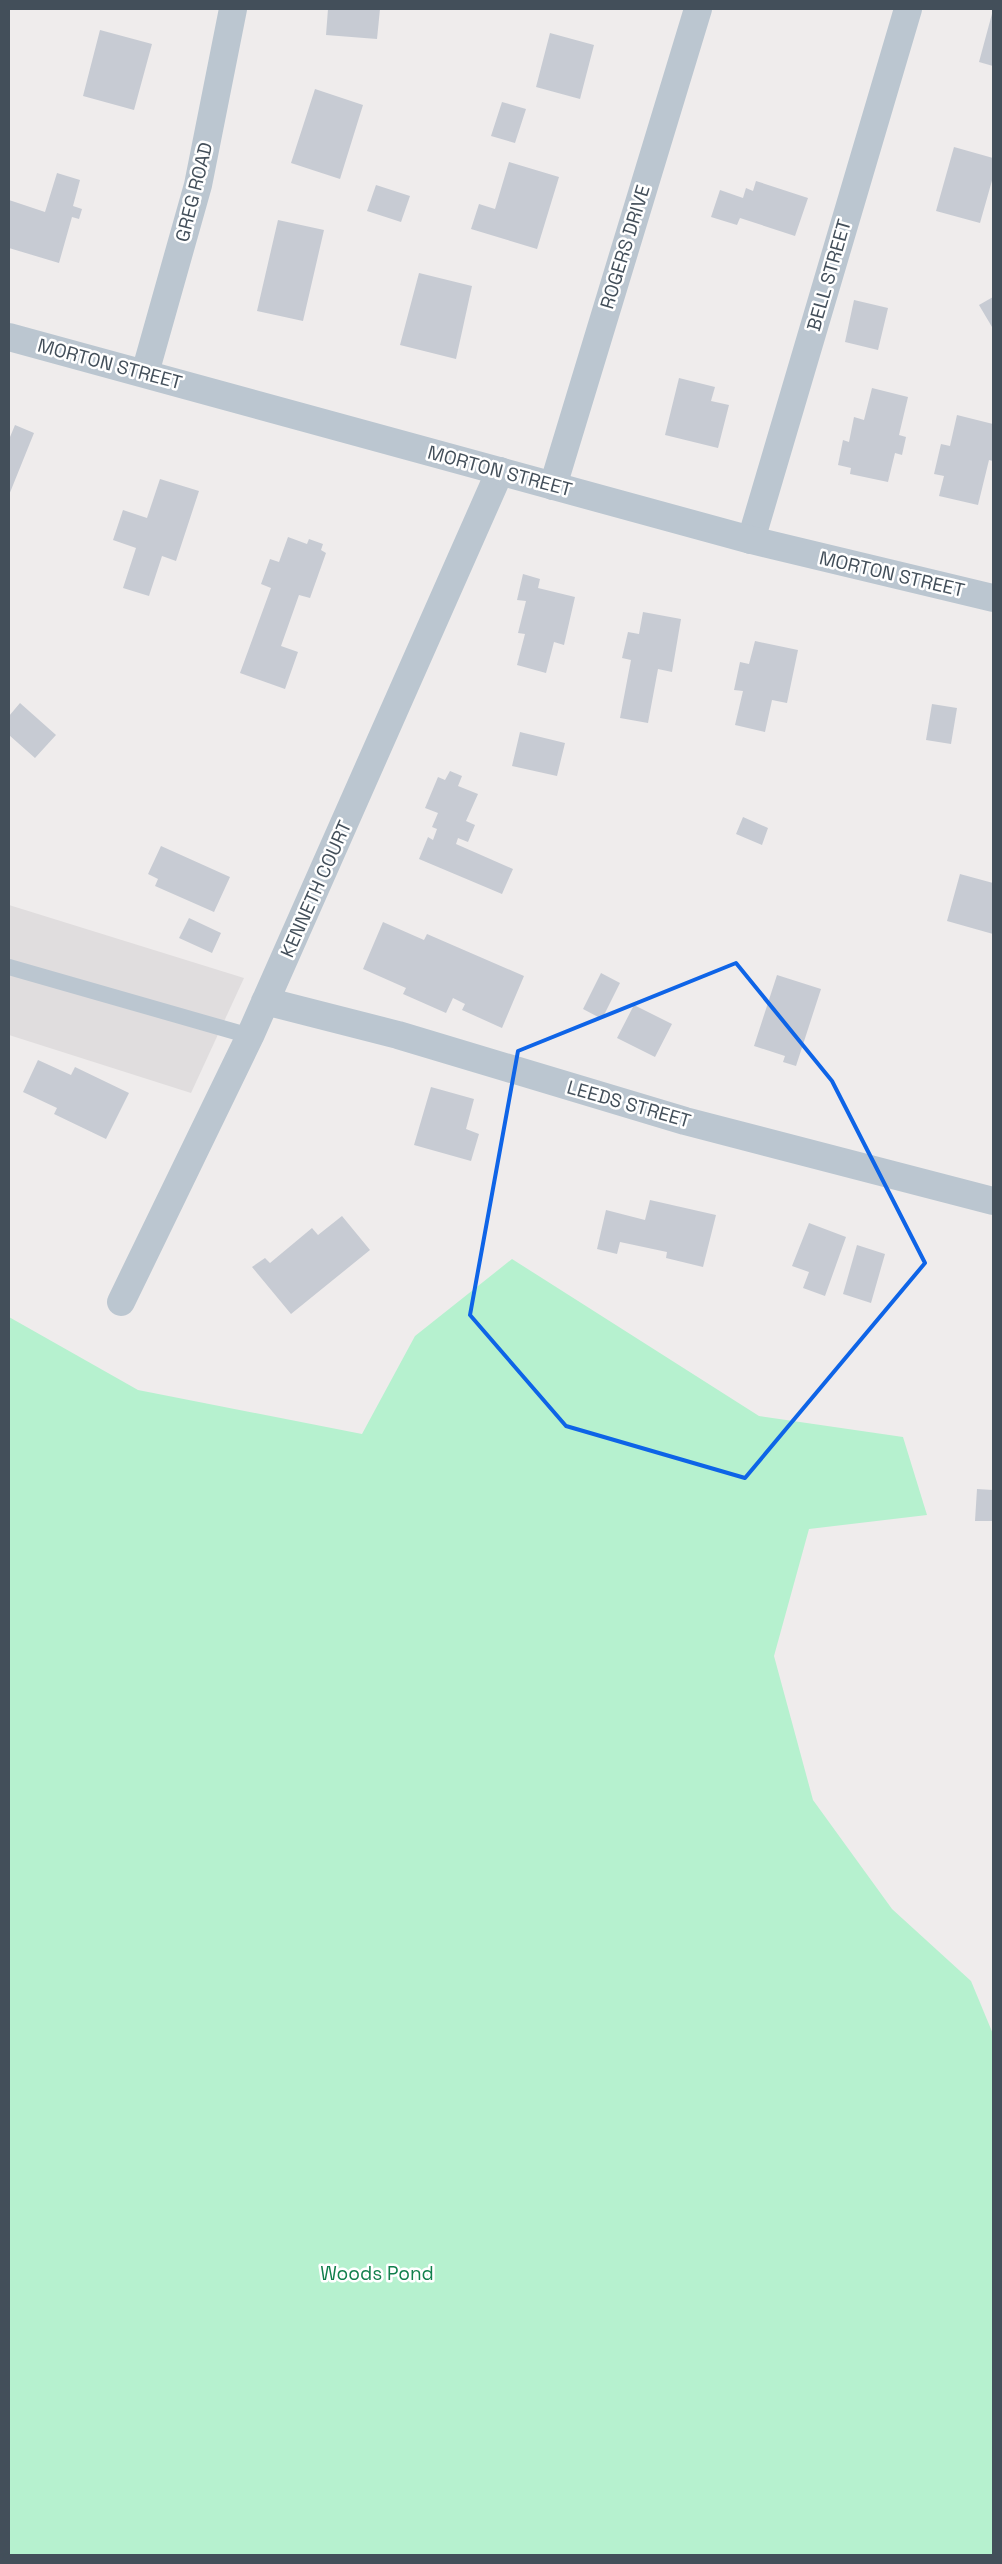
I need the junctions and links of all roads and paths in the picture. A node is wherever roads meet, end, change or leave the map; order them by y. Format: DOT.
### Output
graph roads {
  1 [pos="233,9"];
  2 [pos="698,9"];
  3 [pos="908,9"];
  4 [pos="9,337"];
  5 [pos="145,373"];
  6 [pos="500,471"];
  7 [pos="553,486"];
  8 [pos="751,540"];
  9 [pos="993,598"];
  10 [pos="9,967"];
  11 [pos="265,1001"];
  12 [pos="250,1036"];
  13 [pos="993,1201"];
  14 [pos="122,1302"];
  1 -- 5 [label="street, GREG ROAD"];
  2 -- 7 [label="street, ROGERS DRIVE"];
  3 -- 8 [label="street, BELL STREET"];
  4 -- 5 [label="street, MORTON STREET"];
  5 -- 6 [label="street, MORTON STREET"];
  6 -- 7 [label="street, MORTON STREET"];
  6 -- 11 [label="street, KENNETH COURT"];
  7 -- 8 [label="street, MORTON STREET"];
  8 -- 9 [label="street, MORTON STREET"];
  10 -- 12 [label="lane"];
  11 -- 12 [label="street, KENNETH COURT"];
  11 -- 13 [label="street, LEEDS STREET"];
  12 -- 14 [label="street, KENNETH COURT"];
}
